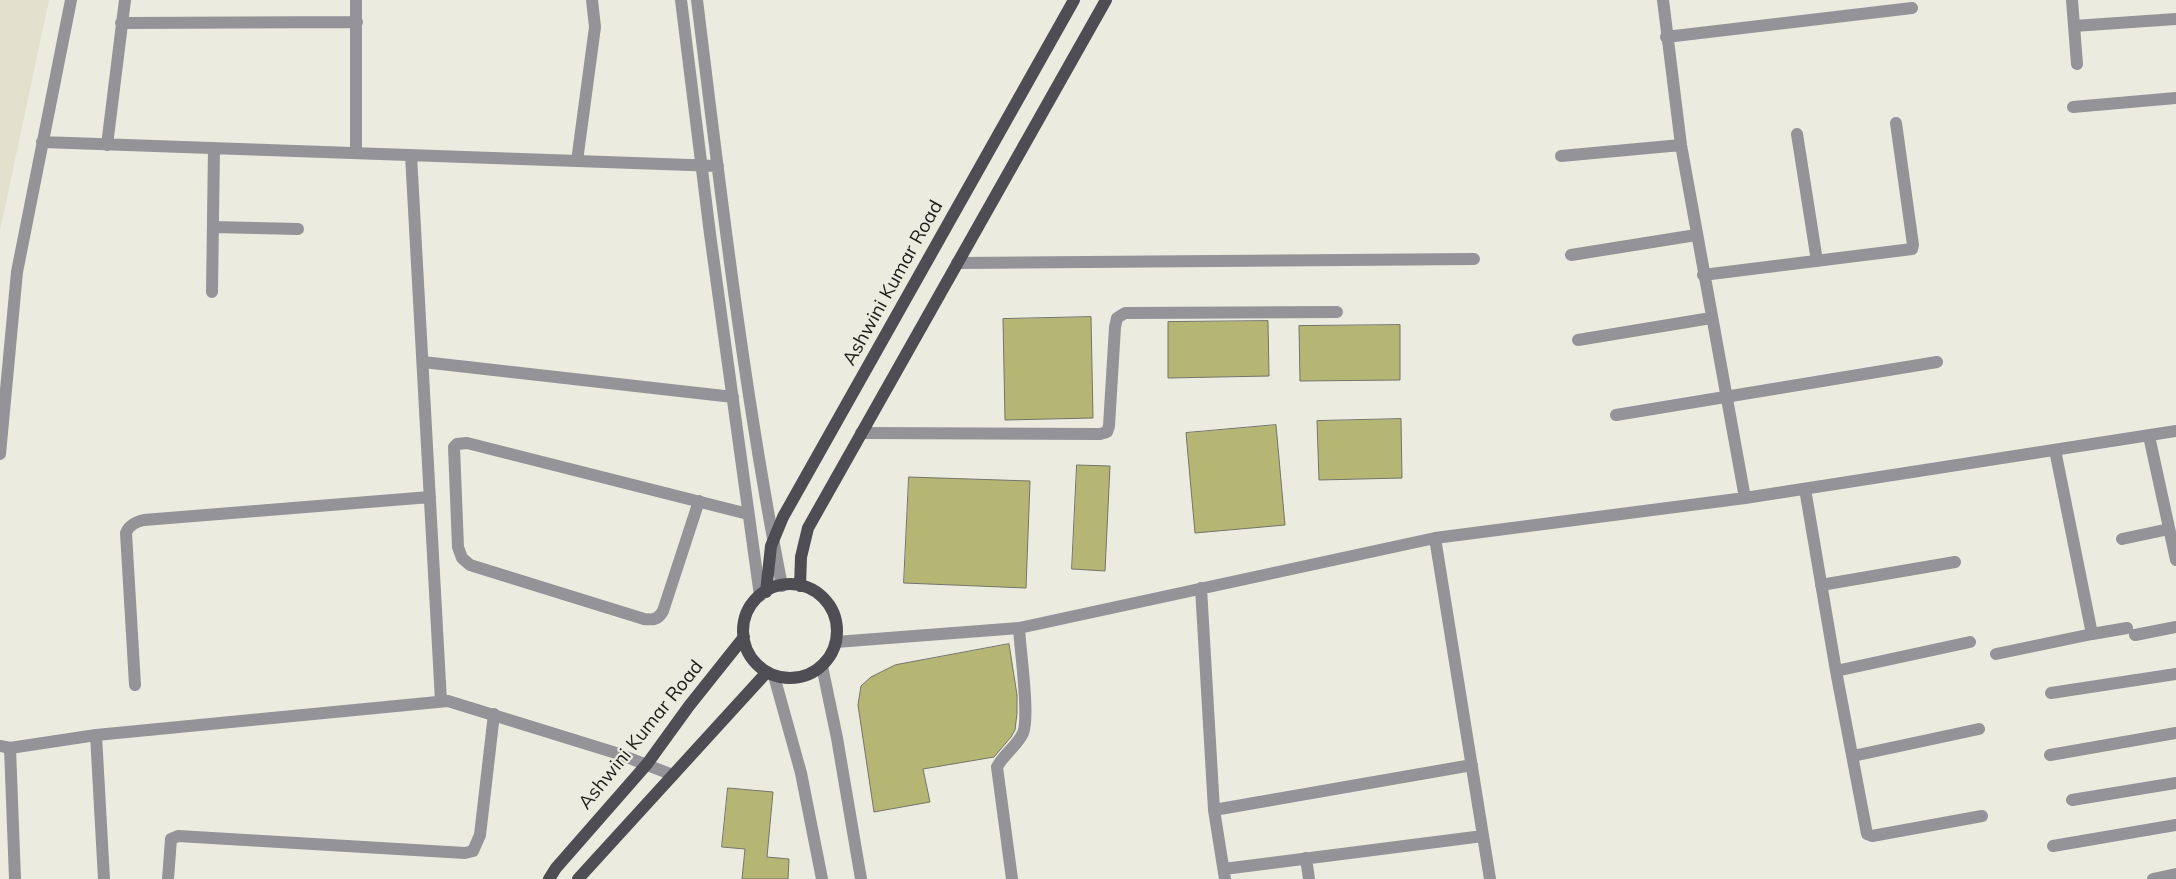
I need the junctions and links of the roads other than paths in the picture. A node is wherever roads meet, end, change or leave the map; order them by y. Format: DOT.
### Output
graph roads {
  1 [pos="71,0"];
  2 [pos="124,0"];
  3 [pos="356,0"];
  4 [pos="592,0"];
  5 [pos="681,0"];
  6 [pos="697,0"];
  7 [pos="1074,0"];
  8 [pos="1106,0"];
  9 [pos="1663,0"];
  10 [pos="2072,0"];
  11 [pos="1912,8"];
  12 [pos="2176,20"];
  13 [pos="356,22"];
  14 [pos="121,23"];
  15 [pos="2074,26"];
  16 [pos="1666,37"];
  17 [pos="2077,64"];
  18 [pos="2176,98"];
  19 [pos="2073,108"];
  20 [pos="1896,123"];
  21 [pos="1797,134"];
  22 [pos="42,142"];
  23 [pos="108,144"];
  24 [pos="1681,145"];
  25 [pos="214,148"];
  26 [pos="356,153"];
  27 [pos="411,156"];
  28 [pos="1561,156"];
  29 [pos="577,161"];
  30 [pos="702,166"];
  31 [pos="718,166"];
  32 [pos="213,227"];
  33 [pos="298,229"];
  34 [pos="1696,236"];
  35 [pos="1571,255"];
  36 [pos="1474,259"];
  37 [pos="1817,260"];
  38 [pos="957,263"];
  39 [pos="1703,274"];
  40 [pos="212,292"];
  41 [pos="1337,312"];
  42 [pos="1711,318"];
  43 [pos="1578,340"];
  44 [pos="423,362"];
  45 [pos="1937,362"];
  46 [pos="733,397"];
  47 [pos="1726,398"];
  48 [pos="1616,415"];
  49 [pos="2176,432"];
  50 [pos="862,433"];
  51 [pos="2149,436"];
  52 [pos="2055,450"];
  53 [pos="0,454"];
  54 [pos="1805,489"];
  55 [pos="430,497"];
  56 [pos="1745,498"];
  57 [pos="699,501"];
  58 [pos="748,514"];
  59 [pos="2169,529"];
  60 [pos="1435,538"];
  61 [pos="2122,539"];
  62 [pos="773,541"];
  63 [pos="2176,560"];
  64 [pos="1955,562"];
  65 [pos="1821,585"];
  66 [pos="782,586"];
  67 [pos="800,586"];
  68 [pos="1201,588"];
  69 [pos="763,594"];
  70 [pos="2176,627"];
  71 [pos="1019,628"];
  72 [pos="2092,634"];
  73 [pos="744,637"];
  74 [pos="836,642"];
  75 [pos="1970,642"];
  76 [pos="1996,654"];
  77 [pos="822,666"];
  78 [pos="1836,672"];
  79 [pos="770,674"];
  80 [pos="2176,674"];
  81 [pos="134,685"];
  82 [pos="2051,693"];
  83 [pos="442,701"];
  84 [pos="494,714"];
  85 [pos="1979,729"];
  86 [pos="2176,733"];
  87 [pos="96,735"];
  88 [pos="5,747"];
  89 [pos="2050,755"];
  90 [pos="1853,756"];
  91 [pos="647,764"];
  92 [pos="1472,765"];
  93 [pos="672,775"];
  94 [pos="2176,783"];
  95 [pos="2072,800"];
  96 [pos="1214,810"];
  97 [pos="1982,816"];
  98 [pos="2176,825"];
  99 [pos="1483,836"];
  100 [pos="2053,846"];
  101 [pos="1306,858"];
  102 [pos="1224,874"];
  103 [pos="2176,874"];
  104 [pos="16,879"];
  105 [pos="104,879"];
  106 [pos="168,879"];
  107 [pos="549,879"];
  108 [pos="578,879"];
  109 [pos="822,879"];
  110 [pos="861,879"];
  111 [pos="1012,879"];
  112 [pos="1309,879"];
  113 [pos="1490,879"];
  114 [pos="2153,879"];
  1 -- 22 [label="street"];
  2 -- 14 [label="street"];
  3 -- 13 [label="street"];
  4 -- 29 [label="street"];
  5 -- 30 [label="street"];
  6 -- 31 [label="street"];
  7 -- 62 [label="main road, Ashwini Kumar Road"];
  8 -- 38 [label="main road"];
  9 -- 16 [label="street"];
  10 -- 15 [label="street"];
  11 -- 16 [label="street"];
  12 -- 15 [label="street"];
  13 -- 14 [label="street"];
  13 -- 26 [label="street"];
  14 -- 23 [label="street"];
  15 -- 17 [label="street"];
  16 -- 24 [label="street"];
  18 -- 19 [label="street"];
  20 -- 37 [label="street"];
  21 -- 37 [label="street"];
  22 -- 23 [label="street"];
  22 -- 53 [label="street"];
  23 -- 25 [label="street"];
  24 -- 28 [label="street"];
  24 -- 34 [label="street"];
  25 -- 26 [label="street"];
  25 -- 32 [label="street"];
  26 -- 27 [label="street"];
  27 -- 29 [label="street"];
  27 -- 44 [label="street"];
  29 -- 30 [label="street"];
  30 -- 31 [label="street"];
  30 -- 46 [label="street"];
  31 -- 62 [label="street"];
  32 -- 33 [label="street"];
  32 -- 40 [label="street"];
  34 -- 35 [label="street"];
  34 -- 39 [label="street"];
  36 -- 38 [label="street"];
  37 -- 39 [label="street"];
  38 -- 50 [label="main road"];
  39 -- 42 [label="street"];
  41 -- 50 [label="street"];
  42 -- 43 [label="street"];
  42 -- 47 [label="street"];
  44 -- 46 [label="street"];
  44 -- 55 [label="street"];
  45 -- 47 [label="street"];
  46 -- 58 [label="street"];
  47 -- 48 [label="street"];
  47 -- 56 [label="street"];
  49 -- 51 [label="street"];
  50 -- 67 [label="main road"];
  51 -- 52 [label="street"];
  51 -- 59 [label="street"];
  52 -- 54 [label="street"];
  52 -- 72 [label="street"];
  54 -- 56 [label="street"];
  54 -- 65 [label="street"];
  55 -- 81 [label="street"];
  55 -- 83 [label="street"];
  56 -- 60 [label="street"];
  57 -- 57 [label="street"];
  57 -- 58 [label="street"];
  58 -- 69 [label="street"];
  59 -- 61 [label="street"];
  59 -- 63 [label="street"];
  60 -- 68 [label="street"];
  60 -- 92 [label="street"];
  62 -- 66 [label="street"];
  62 -- 69 [label="main road, Ashwini Kumar Road"];
  64 -- 65 [label="street"];
  65 -- 78 [label="street"];
  66 -- 67 [label="main road"];
  66 -- 69 [label="main road"];
  67 -- 74 [label="main road"];
  68 -- 71 [label="street"];
  68 -- 96 [label="street"];
  69 -- 73 [label="main road"];
  70 -- 72 [label="street"];
  71 -- 74 [label="street"];
  71 -- 111 [label="street"];
  72 -- 76 [label="street"];
  73 -- 79 [label="main road"];
  73 -- 91 [label="main road, Ashwini Kumar Road"];
  74 -- 77 [label="main road"];
  75 -- 78 [label="street"];
  77 -- 79 [label="main road"];
  77 -- 110 [label="street"];
  78 -- 90 [label="street"];
  79 -- 93 [label="main road"];
  79 -- 109 [label="street"];
  80 -- 82 [label="street"];
  83 -- 84 [label="street"];
  83 -- 87 [label="street"];
  84 -- 91 [label="street"];
  84 -- 106 [label="street"];
  85 -- 90 [label="street"];
  86 -- 89 [label="street"];
  87 -- 88 [label="street"];
  87 -- 105 [label="street"];
  88 -- 104 [label="street"];
  90 -- 97 [label="street"];
  91 -- 93 [label="street"];
  91 -- 107 [label="main road, Ashwini Kumar Road"];
  92 -- 96 [label="street"];
  92 -- 99 [label="street"];
  93 -- 108 [label="main road"];
  94 -- 95 [label="street"];
  96 -- 102 [label="street"];
  98 -- 100 [label="street"];
  99 -- 101 [label="street"];
  99 -- 113 [label="street"];
  101 -- 102 [label="street"];
  101 -- 112 [label="street"];
  103 -- 114 [label="street"];
}
